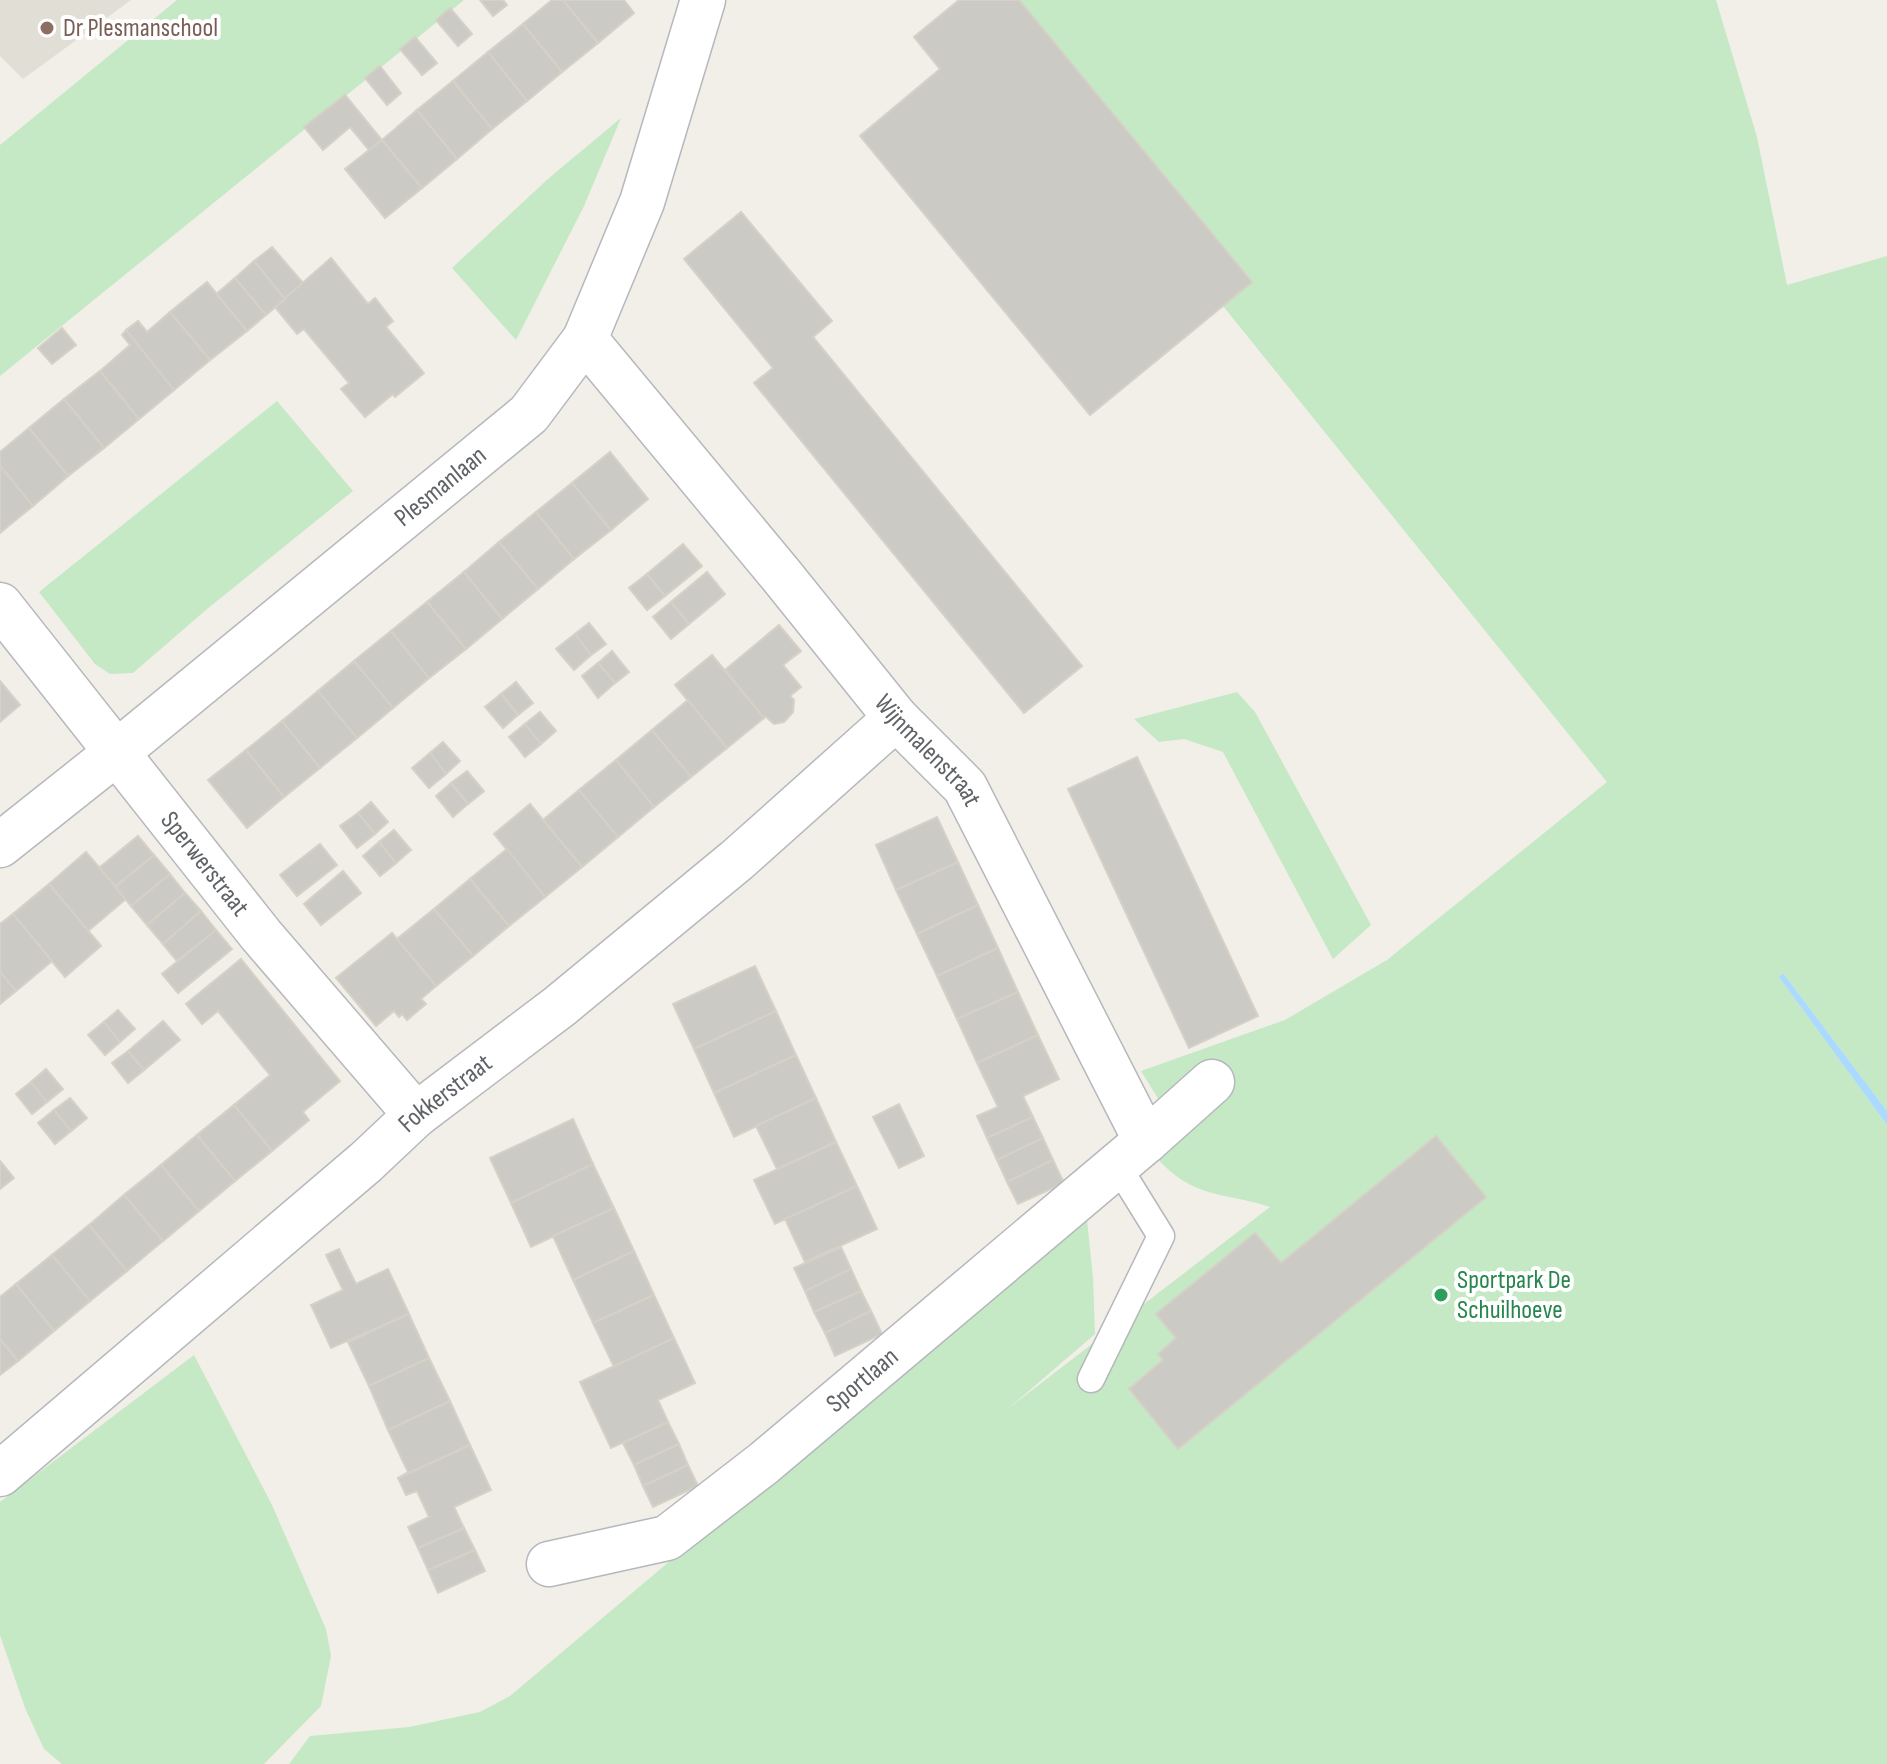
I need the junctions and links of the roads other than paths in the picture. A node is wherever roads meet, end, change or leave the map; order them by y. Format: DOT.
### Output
graph roads {
  1 [pos="703,0"];
  2 [pos="585,339"];
  3 [pos="0,605"];
  4 [pos="896,718"];
  5 [pos="116,753"];
  6 [pos="0,845"];
  7 [pos="1212,1082"];
  8 [pos="416,1115"];
  9 [pos="1132,1153"];
  10 [pos="1091,1379"];
  11 [pos="0,1474"];
  12 [pos="549,1564"];
  1 -- 2 [label="street, Plesmanlaan"];
  2 -- 4 [label="street, Wijnmalenstraat"];
  2 -- 5 [label="street, Plesmanlaan"];
  3 -- 5 [label="street, Sperwerstraat"];
  4 -- 8 [label="street, Fokkerstraat"];
  4 -- 9 [label="street, Wijnmalenstraat"];
  5 -- 6 [label="street, Plesmanlaan"];
  5 -- 8 [label="street, Sperwerstraat"];
  7 -- 9 [label="street"];
  8 -- 11 [label="street, Fokkerstraat"];
  9 -- 10 [label="lane"];
  9 -- 12 [label="street, Sportlaan"];
}
